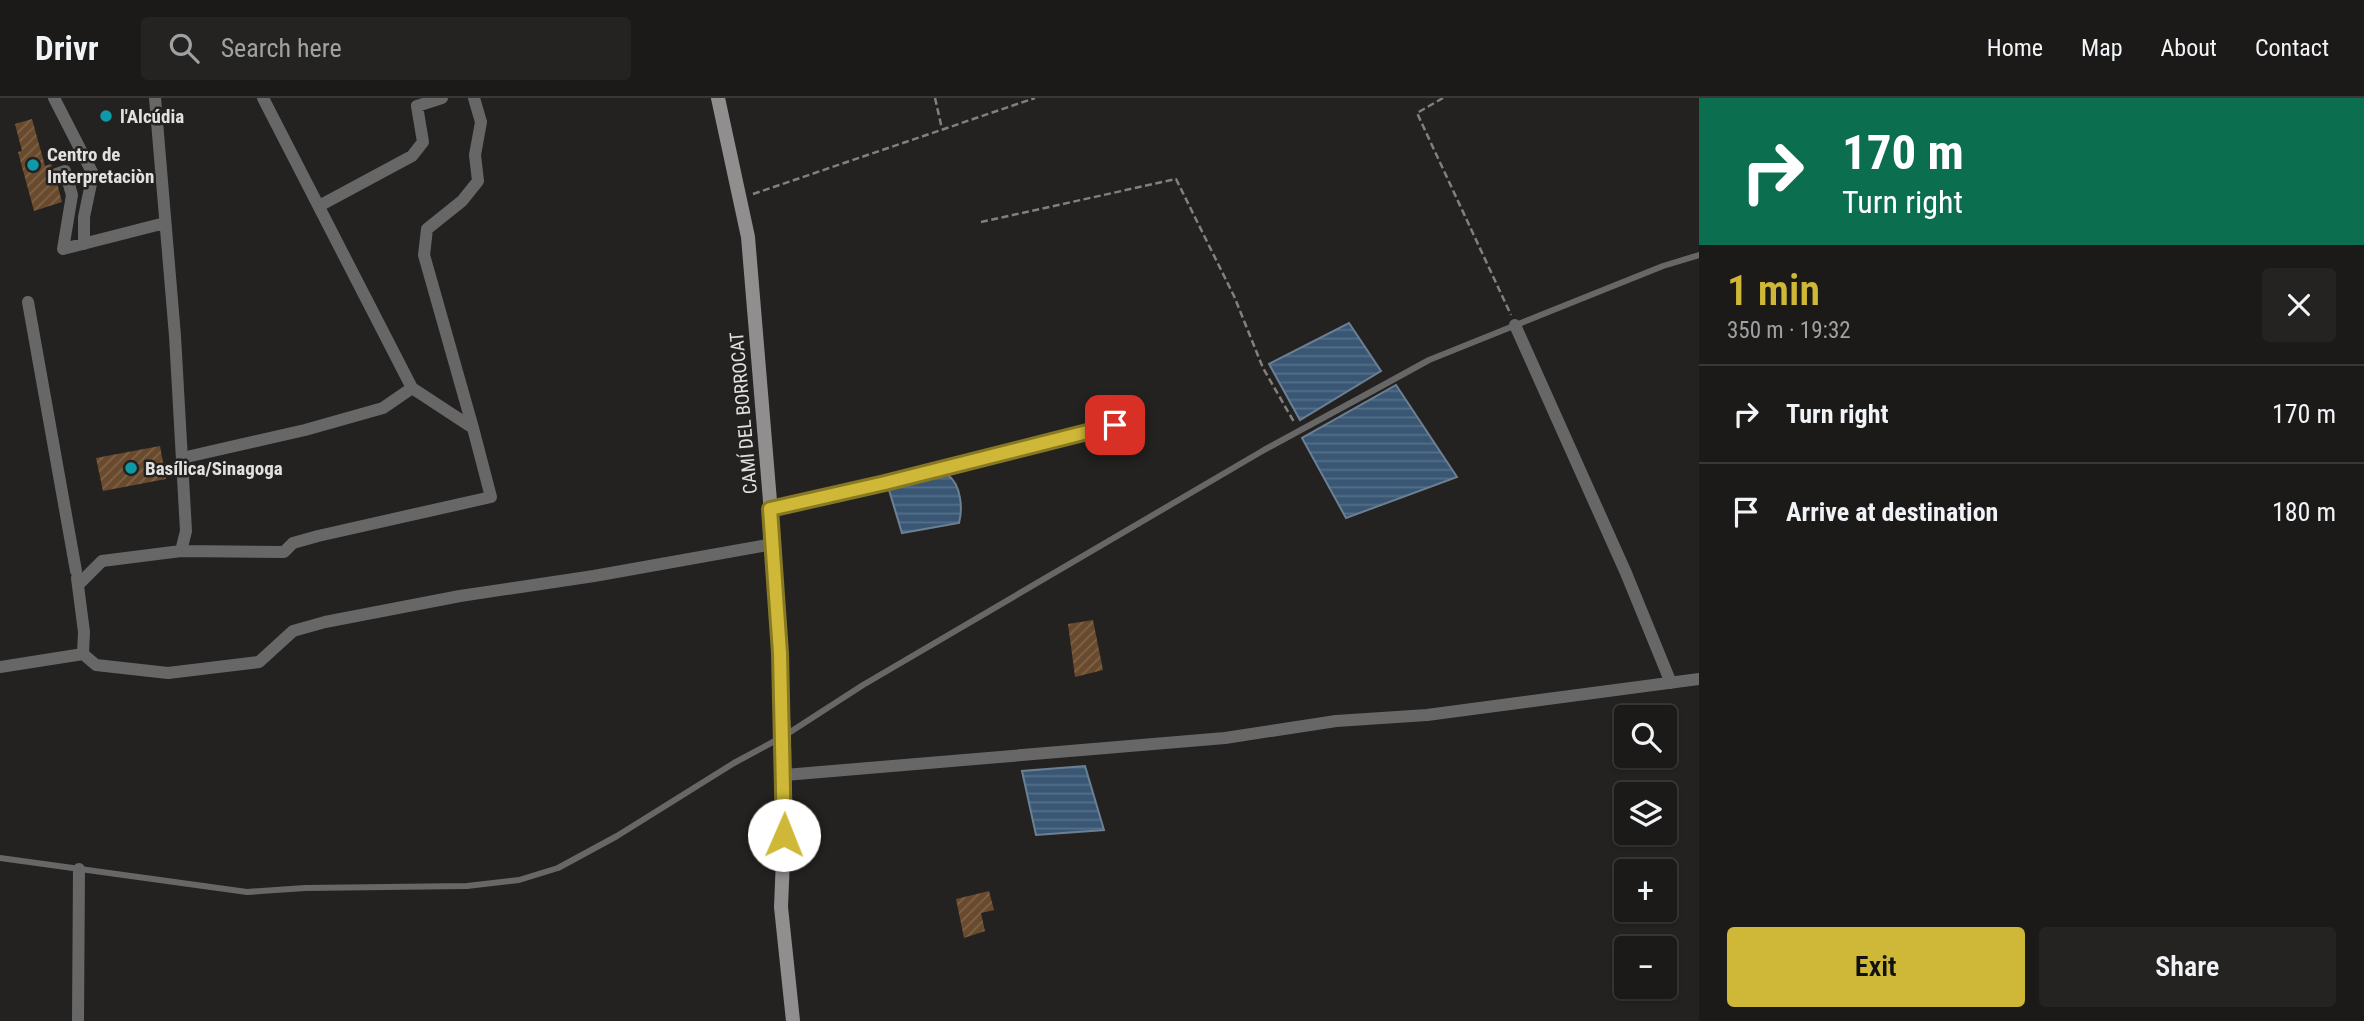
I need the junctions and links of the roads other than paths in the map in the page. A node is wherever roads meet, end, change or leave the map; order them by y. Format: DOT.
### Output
graph roads {
  1 [pos="54,98"];
  2 [pos="155,98"];
  3 [pos="263,98"];
  4 [pos="442,98"];
  5 [pos="474,98"];
  6 [pos="718,98"];
  7 [pos="54,174"];
  8 [pos="319,206"];
  9 [pos="165,223"];
  10 [pos="84,244"];
  11 [pos="1699,255"];
  12 [pos="28,302"];
  13 [pos="1515,325"];
  14 [pos="412,387"];
  15 [pos="1115,425"];
  16 [pos="473,428"];
  17 [pos="182,458"];
  18 [pos="770,509"];
  19 [pos="773,544"];
  20 [pos="181,551"];
  21 [pos="77,577"];
  22 [pos="83,654"];
  23 [pos="0,667"];
  24 [pos="1699,679"];
  25 [pos="1671,682"];
  26 [pos="784,736"];
  27 [pos="785,775"];
  28 [pos="0,859"];
  29 [pos="79,869"];
  30 [pos="78,1021"];
  31 [pos="793,1021"];
  1 -- 10 [label="street"];
  2 -- 9 [label="street"];
  3 -- 8 [label="street"];
  4 -- 8 [label="street"];
  5 -- 16 [label="street"];
  6 -- 18 [label="street, CAMÍ DEL BORROCAT"];
  7 -- 10 [label="street"];
  8 -- 14 [label="street"];
  9 -- 10 [label="street"];
  9 -- 17 [label="street"];
  11 -- 13 [label="lane"];
  12 -- 21 [label="street"];
  13 -- 25 [label="street"];
  13 -- 26 [label="lane"];
  14 -- 16 [label="street"];
  14 -- 17 [label="street"];
  15 -- 18 [label="street"];
  16 -- 20 [label="street"];
  17 -- 20 [label="street"];
  18 -- 19 [label="street, CAMÍ DEL BORROCAT"];
  19 -- 22 [label="street"];
  19 -- 26 [label="street, CAMÍ DEL BORROCAT"];
  20 -- 21 [label="street"];
  21 -- 22 [label="street"];
  22 -- 23 [label="street"];
  24 -- 25 [label="street"];
  25 -- 27 [label="street"];
  26 -- 27 [label="street, CAMÍ DEL BORROCAT"];
  26 -- 29 [label="lane"];
  27 -- 31 [label="street, CAMÍ DEL BORROCAT"];
  28 -- 29 [label="lane"];
  29 -- 30 [label="street"];
}
